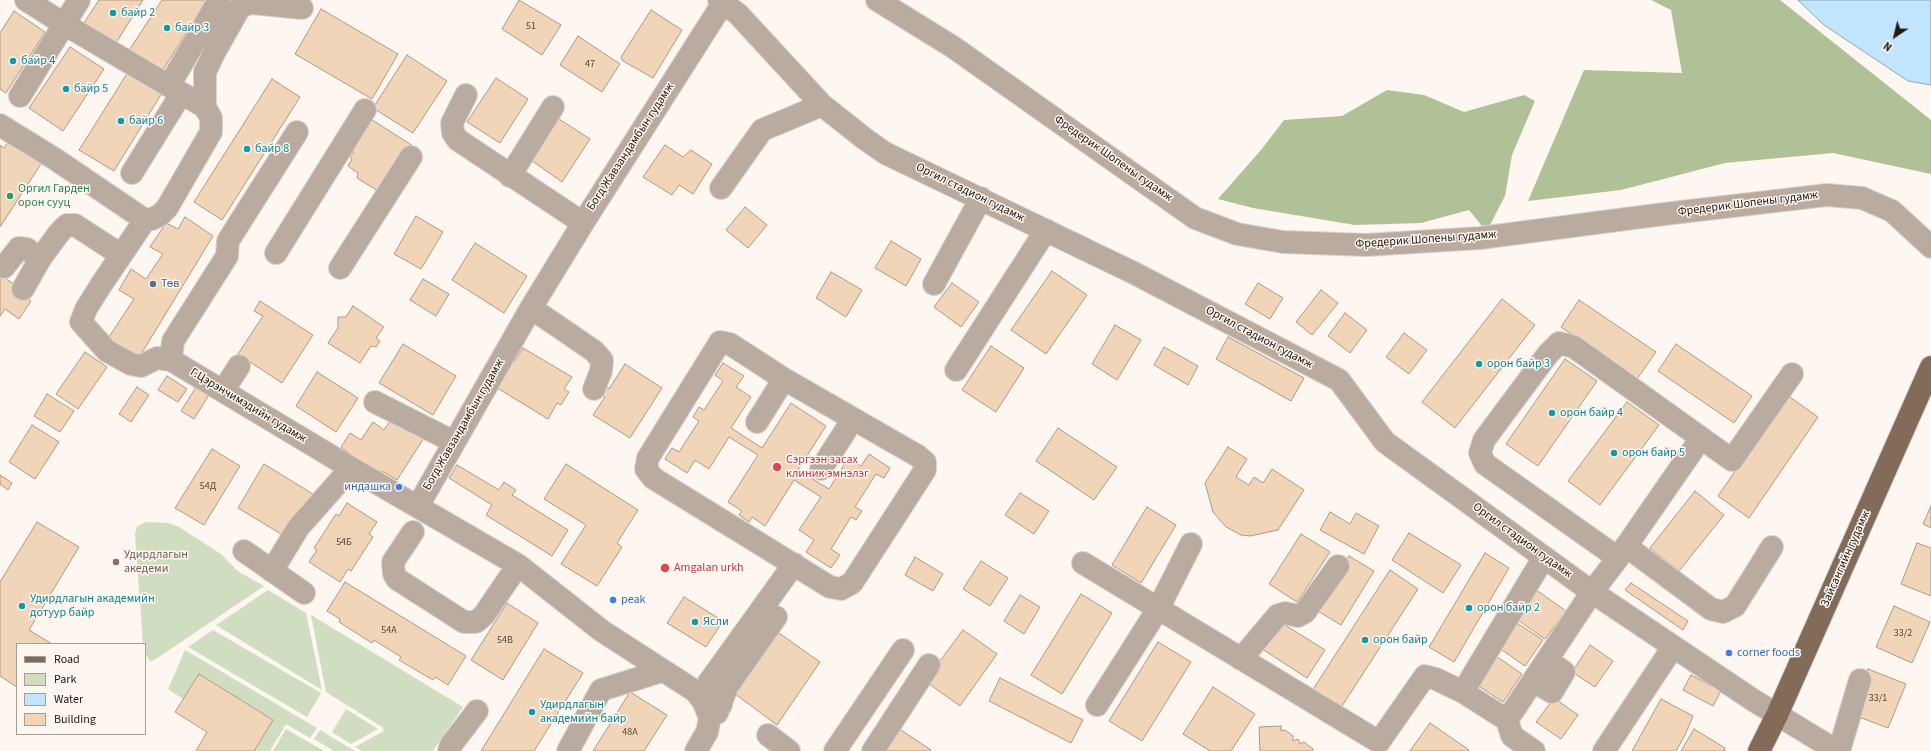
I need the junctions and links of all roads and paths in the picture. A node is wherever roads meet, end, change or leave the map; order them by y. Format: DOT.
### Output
graph roads {
  1 [pos="26,0"];
  2 [pos="79,0"];
  3 [pos="219,0"];
  4 [pos="877,0"];
  5 [pos="249,1"];
  6 [pos="721,2"];
  7 [pos="302,8"];
  8 [pos="64,24"];
  9 [pos="175,90"];
  10 [pos="466,95"];
  11 [pos="20,96"];
  12 [pos="822,105"];
  13 [pos="205,107"];
  14 [pos="553,108"];
  15 [pos="365,110"];
  16 [pos="0,125"];
  17 [pos="297,132"];
  18 [pos="411,157"];
  19 [pos="132,173"];
  20 [pos="510,176"];
  21 [pos="721,188"];
  22 [pos="981,198"];
  23 [pos="145,220"];
  24 [pos="582,223"];
  25 [pos="1046,230"];
  26 [pos="1931,247"];
  27 [pos="276,253"];
  28 [pos="121,255"];
  29 [pos="40,259"];
  30 [pos="4,266"];
  31 [pos="340,268"];
  32 [pos="934,284"];
  33 [pos="23,289"];
  34 [pos="531,308"];
  35 [pos="171,360"];
  36 [pos="239,366"];
  37 [pos="1931,367"];
  38 [pos="956,370"];
  39 [pos="1792,374"];
  40 [pos="784,379"];
  41 [pos="594,389"];
  42 [pos="223,391"];
  43 [pos="375,402"];
  44 [pos="853,420"];
  45 [pos="757,422"];
  46 [pos="1701,438"];
  47 [pos="454,442"];
  48 [pos="351,468"];
  49 [pos="821,469"];
  50 [pos="418,506"];
  51 [pos="412,532"];
  52 [pos="1191,544"];
  53 [pos="1772,547"];
  54 [pos="244,551"];
  55 [pos="1622,552"];
  56 [pos="1544,557"];
  57 [pos="794,564"];
  58 [pos="1083,564"];
  59 [pos="518,565"];
  60 [pos="1338,566"];
  61 [pos="272,571"];
  62 [pos="304,592"];
  63 [pos="1592,592"];
  64 [pos="1158,609"];
  65 [pos="776,617"];
  66 [pos="1673,647"];
  67 [pos="903,650"];
  68 [pos="1241,659"];
  69 [pos="929,665"];
  70 [pos="662,671"];
  71 [pos="1860,680"];
  72 [pos="1463,692"];
  73 [pos="721,705"];
  74 [pos="1098,705"];
  75 [pos="477,711"];
  76 [pos="1777,715"];
  77 [pos="1507,720"];
  78 [pos="707,732"];
  79 [pos="768,735"];
  80 [pos="1376,746"];
  81 [pos="449,751"];
  82 [pos="568,751"];
  83 [pos="696,751"];
  84 [pos="789,751"];
  85 [pos="835,751"];
  86 [pos="872,751"];
  87 [pos="1534,751"];
  88 [pos="1604,751"];
  89 [pos="1758,751"];
  90 [pos="1838,751"];
  1 -- 8 [label="street"];
  2 -- 8 [label="street"];
  3 -- 9 [label="street"];
  4 -- 26 [label="street, Фредерик Шопены гудамж"];
  5 -- 7 [label="street"];
  5 -- 13 [label="street"];
  6 -- 12 [label="street, Оргил стадион гудамж"];
  6 -- 24 [label="street, Богд Жавзандамбын гудамж"];
  8 -- 9 [label="street"];
  8 -- 11 [label="street"];
  9 -- 13 [label="street"];
  9 -- 19 [label="street"];
  10 -- 20 [label="street"];
  12 -- 21 [label="street"];
  12 -- 22 [label="street, Оргил стадион гудамж"];
  13 -- 23 [label="street"];
  14 -- 20 [label="street"];
  15 -- 27 [label="street"];
  16 -- 23 [label="street"];
  17 -- 35 [label="street"];
  18 -- 31 [label="street"];
  20 -- 24 [label="street"];
  22 -- 25 [label="street, Оргил стадион гудамж"];
  22 -- 32 [label="street"];
  23 -- 28 [label="street"];
  24 -- 34 [label="street, Богд Жавзандамбын гудамж"];
  25 -- 38 [label="street"];
  25 -- 56 [label="street, Оргил стадион гудамж"];
  28 -- 29 [label="street"];
  28 -- 35 [label="street"];
  29 -- 30 [label="street"];
  29 -- 33 [label="street"];
  34 -- 41 [label="street"];
  34 -- 47 [label="street, Богд Жавзандамбын гудамж"];
  35 -- 42 [label="street, Г.Цэрэнчимэдийн гудамж"];
  36 -- 42 [label="street"];
  37 -- 76 [label="main road, Зайсангийн гудамж"];
  39 -- 46 [label="street"];
  40 -- 44 [label="street"];
  40 -- 45 [label="street"];
  40 -- 57 [label="street"];
  42 -- 48 [label="street, Г.Цэрэнчимэдийн гудамж"];
  43 -- 47 [label="street"];
  44 -- 49 [label="street"];
  44 -- 57 [label="street"];
  46 -- 55 [label="street"];
  46 -- 55 [label="street"];
  47 -- 50 [label="street, Богд Жавзандамбын гудамж"];
  48 -- 50 [label="street, Г.Цэрэнчимэдийн гудамж"];
  48 -- 61 [label="street"];
  50 -- 59 [label="street"];
  51 -- 59 [label="street"];
  52 -- 64 [label="street"];
  53 -- 55 [label="street"];
  54 -- 61 [label="street"];
  55 -- 63 [label="street"];
  56 -- 63 [label="street, Оргил стадион гудамж"];
  56 -- 72 [label="street"];
  57 -- 73 [label="street"];
  58 -- 64 [label="street"];
  59 -- 70 [label="street"];
  60 -- 68 [label="street"];
  61 -- 62 [label="street"];
  63 -- 66 [label="street, Оргил стадион гудамж"];
  63 -- 77 [label="street"];
  64 -- 68 [label="street"];
  64 -- 74 [label="street"];
  65 -- 73 [label="street"];
  66 -- 76 [label="street, Оргил стадион гудамж"];
  66 -- 88 [label="street"];
  67 -- 85 [label="street"];
  68 -- 80 [label="street"];
  69 -- 86 [label="street"];
  70 -- 78 [label="street"];
  70 -- 82 [label="street"];
  71 -- 90 [label="street"];
  72 -- 77 [label="street"];
  72 -- 80 [label="street"];
  73 -- 78 [label="street"];
  75 -- 81 [label="street"];
  76 -- 89 [label="main road, Зайсангийн гудамж"];
  76 -- 90 [label="street, Оргил стадион гудамж"];
  77 -- 87 [label="street"];
  78 -- 83 [label="street"];
  79 -- 84 [label="street"];
}
